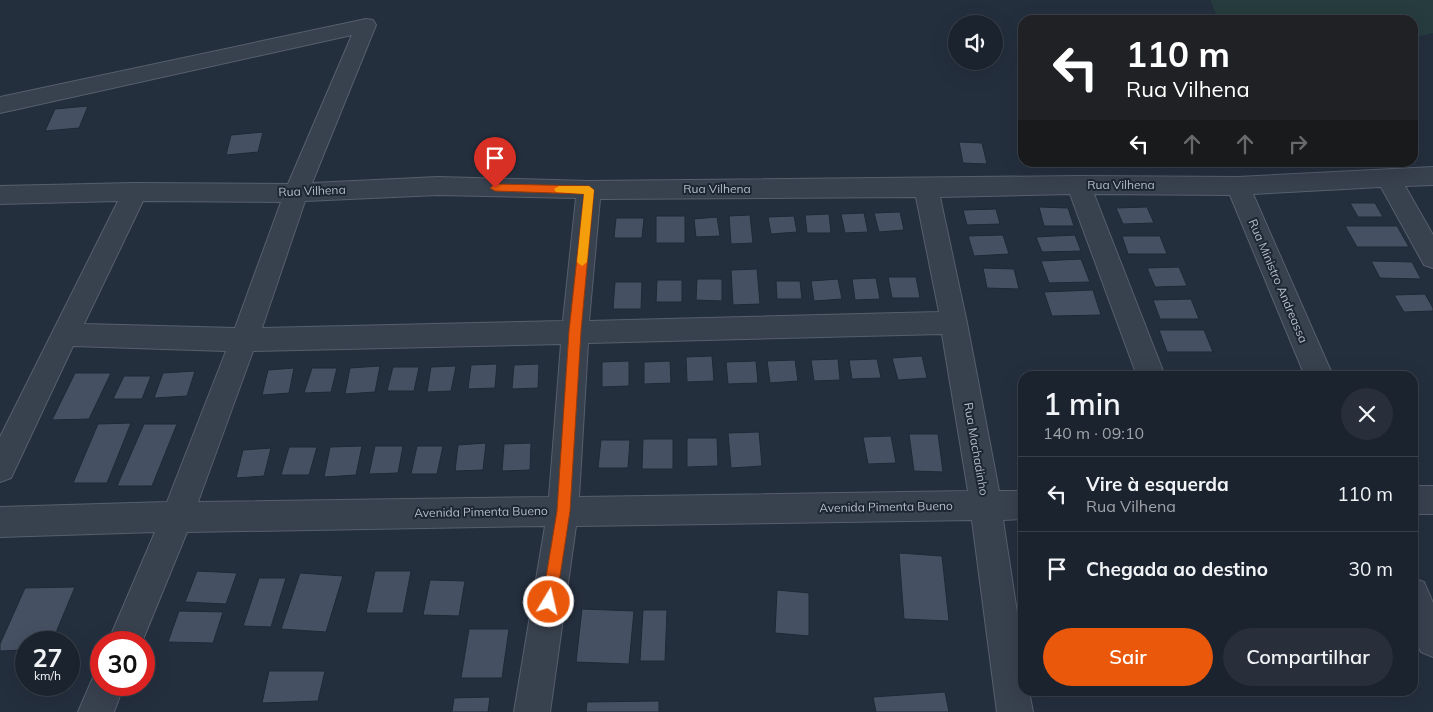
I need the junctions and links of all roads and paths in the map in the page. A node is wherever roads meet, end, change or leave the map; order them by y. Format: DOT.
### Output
graph roads {
  1 [pos="0,105"];
  2 [pos="1433,176"];
  3 [pos="1388,178"];
  4 [pos="1080,185"];
  5 [pos="1238,186"];
  6 [pos="926,188"];
  7 [pos="589,190"];
  8 [pos="136,192"];
  9 [pos="296,193"];
  10 [pos="0,195"];
  11 [pos="1433,258"];
  12 [pos="954,323"];
  13 [pos="575,331"];
  14 [pos="66,335"];
  15 [pos="244,340"];
  16 [pos="1149,371"];
  17 [pos="1317,371"];
  18 [pos="0,468"];
  19 [pos="1418,500"];
  20 [pos="1433,500"];
  21 [pos="1018,505"];
  22 [pos="986,506"];
  23 [pos="563,511"];
  24 [pos="177,517"];
  25 [pos="0,522"];
  26 [pos="1418,607"];
  27 [pos="130,631"];
  28 [pos="1433,640"];
  29 [pos="103,696"];
  30 [pos="96,712"];
  31 [pos="532,712"];
  32 [pos="1015,712"];
  1 -- 9 [label="street"];
  2 -- 3 [label="street, Rua Vilhena"];
  3 -- 5 [label="street, Rua Vilhena"];
  3 -- 11 [label="street"];
  4 -- 5 [label="street, Rua Vilhena"];
  4 -- 6 [label="street, Rua Vilhena"];
  4 -- 16 [label="street"];
  5 -- 17 [label="street, Rua Ministro Andreassa"];
  6 -- 7 [label="street, Rua Vilhena"];
  6 -- 12 [label="street, Rua Machadinho"];
  7 -- 9 [label="street, Rua Vilhena"];
  7 -- 13 [label="street"];
  8 -- 9 [label="street, Rua Vilhena"];
  8 -- 10 [label="street, Rua Vilhena"];
  8 -- 14 [label="street"];
  9 -- 15 [label="street"];
  12 -- 13 [label="street"];
  12 -- 22 [label="street, Rua Machadinho"];
  13 -- 15 [label="street"];
  13 -- 23 [label="street"];
  14 -- 15 [label="street"];
  14 -- 18 [label="street"];
  15 -- 24 [label="street"];
  19 -- 20 [label="street"];
  21 -- 22 [label="street, Avenida Pimenta Bueno"];
  22 -- 23 [label="street, Avenida Pimenta Bueno"];
  22 -- 32 [label="street, Rua Machadinho"];
  23 -- 24 [label="street, Avenida Pimenta Bueno"];
  23 -- 31 [label="street"];
  24 -- 25 [label="street, Avenida Pimenta Bueno"];
  24 -- 27 [label="street"];
  26 -- 28 [label="street"];
  29 -- 30 [label="street"];
}
